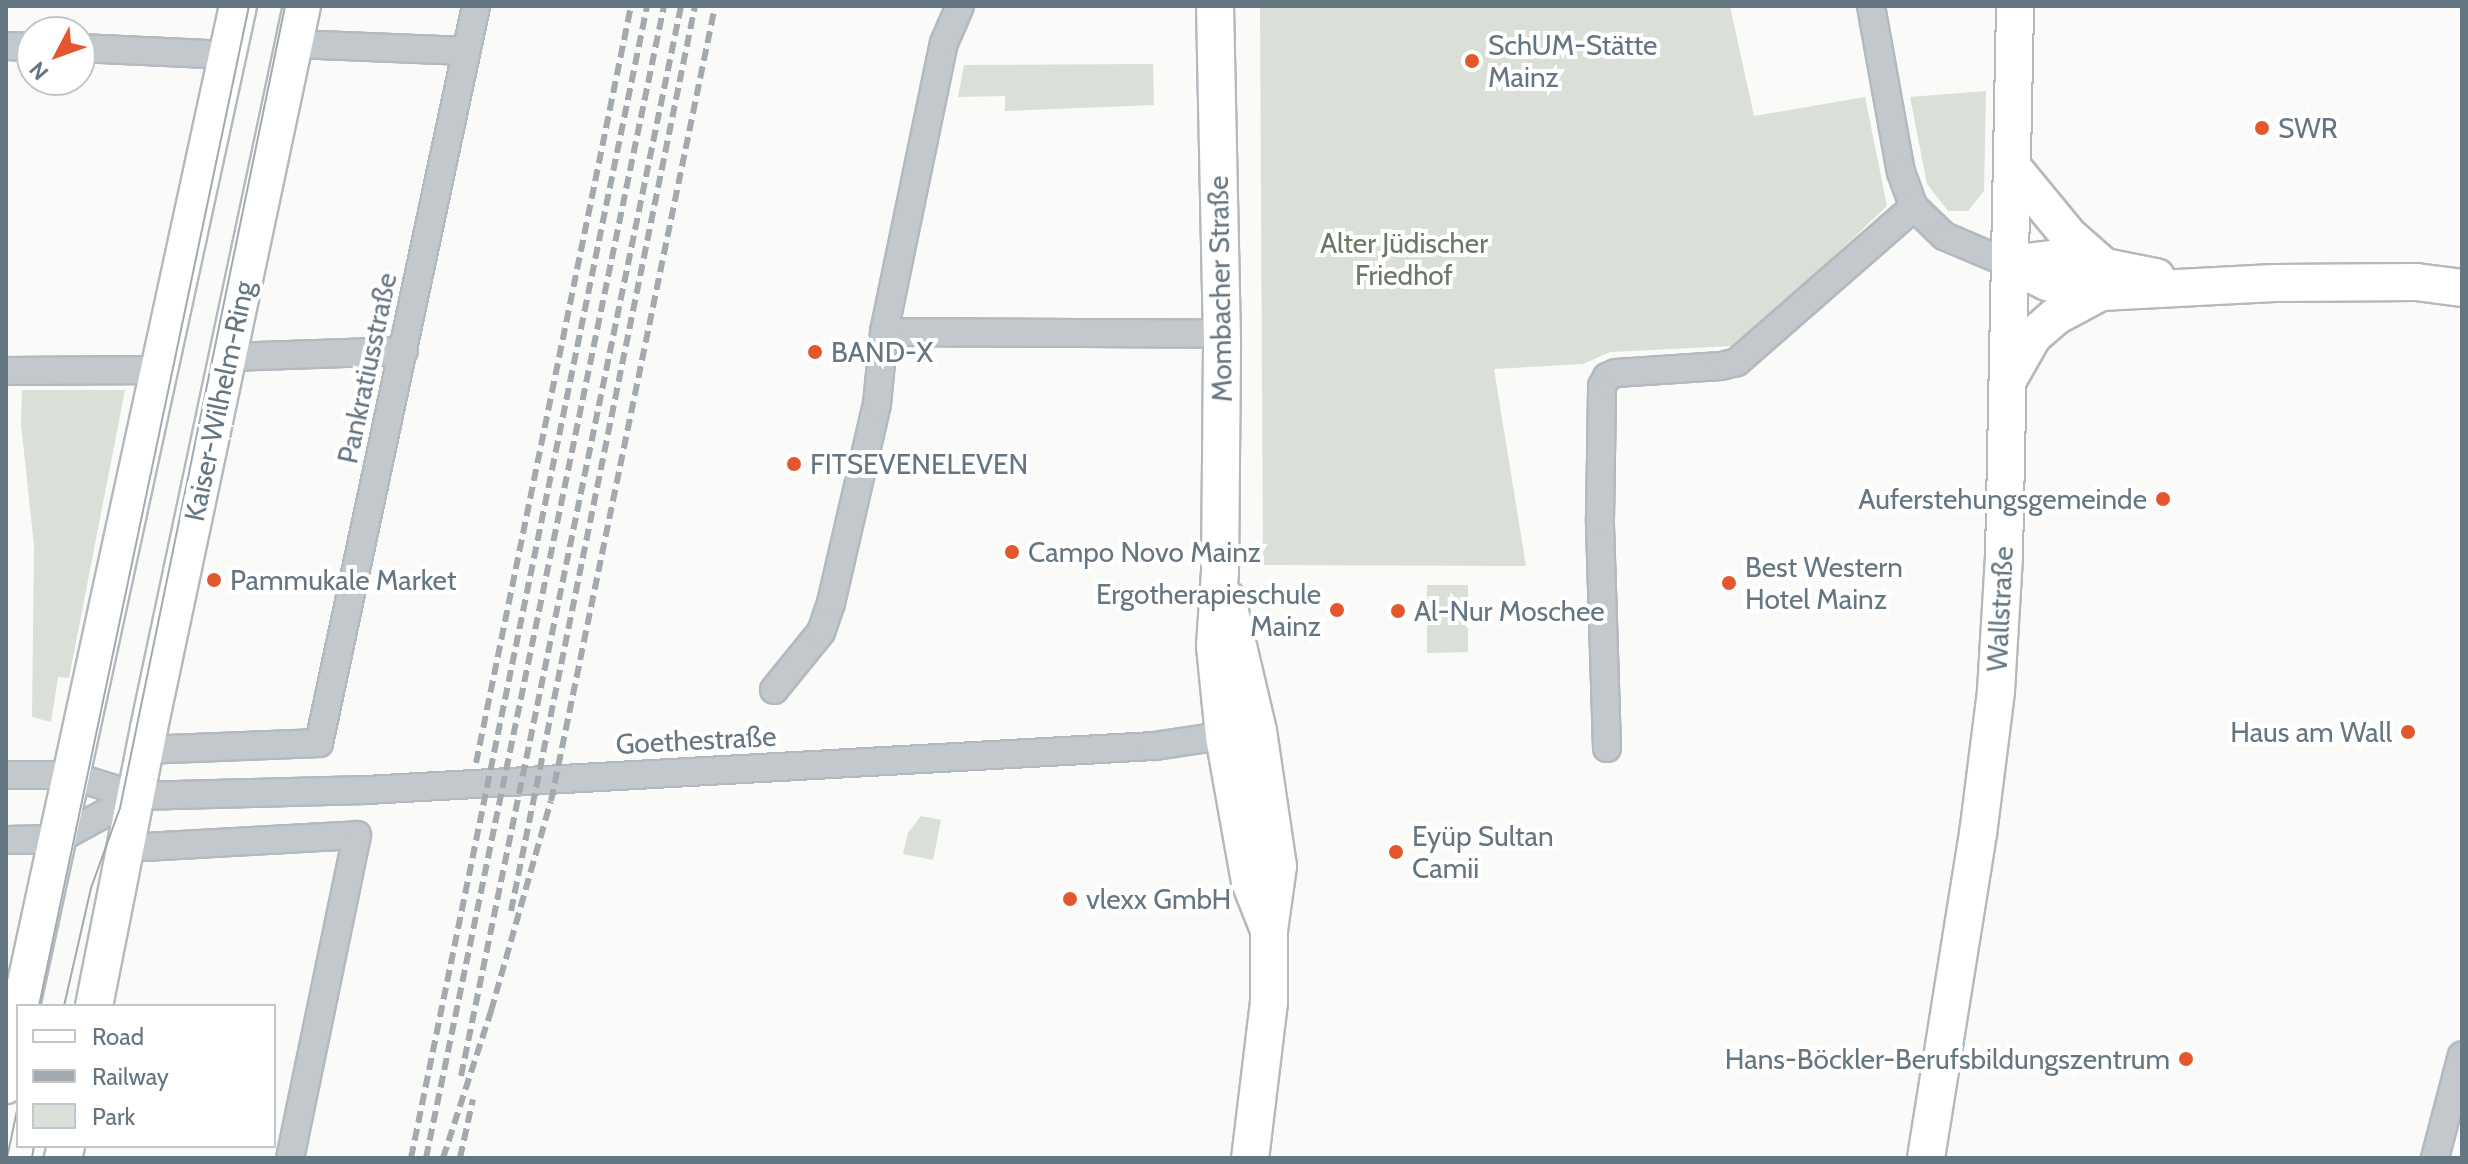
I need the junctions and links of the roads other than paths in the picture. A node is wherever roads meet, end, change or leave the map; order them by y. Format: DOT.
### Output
graph roads {
  1 [pos="238,6"];
  2 [pos="302,6"];
  3 [pos="476,6"];
  4 [pos="960,6"];
  5 [pos="1215,6"];
  6 [pos="1871,6"];
  7 [pos="2015,6"];
  8 [pos="294,44"];
  9 [pos="96,49"];
  10 [pos="466,51"];
  11 [pos="229,55"];
  12 [pos="2013,168"];
  13 [pos="1914,207"];
  14 [pos="2010,264"];
  15 [pos="2101,279"];
  16 [pos="2462,288"];
  17 [pos="884,332"];
  18 [pos="1222,334"];
  19 [pos="404,351"];
  20 [pos="229,357"];
  21 [pos="158,370"];
  22 [pos="6,371"];
  23 [pos="2007,383"];
  24 [pos="774,690"];
  25 [pos="1241,733"];
  26 [pos="1607,748"];
  27 [pos="144,750"];
  28 [pos="6,775"];
  29 [pos="69,775"];
  30 [pos="137,796"];
  31 [pos="58,839"];
  32 [pos="6,840"];
  33 [pos="126,848"];
  34 [pos="21,1004"];
  35 [pos="94,1004"];
  36 [pos="16,1034"];
  37 [pos="2462,1055"];
  38 [pos="6,1085"];
  39 [pos="290,1158"];
  40 [pos="1250,1158"];
  41 [pos="1926,1158"];
  42 [pos="2435,1158"];
  1 -- 11 [label="street"];
  2 -- 8 [label="street, Kaiser-Wilhelm-Ring"];
  3 -- 10 [label="street, Pankratiusstraße"];
  4 -- 17 [label="street"];
  5 -- 18 [label="street, Mombacher Straße"];
  6 -- 13 [label="street"];
  7 -- 12 [label="street, Wallstraße"];
  8 -- 10 [label="street"];
  8 -- 20 [label="street, Kaiser-Wilhelm-Ring"];
  9 -- 11 [label="street"];
  10 -- 19 [label="street, Pankratiusstraße"];
  11 -- 21 [label="street"];
  12 -- 14 [label="street, Wallstraße"];
  12 -- 15 [label="street"];
  13 -- 14 [label="street"];
  13 -- 26 [label="street"];
  14 -- 15 [label="street"];
  14 -- 23 [label="street, Wallstraße"];
  15 -- 16 [label="street"];
  15 -- 23 [label="street"];
  17 -- 18 [label="street"];
  17 -- 24 [label="street"];
  18 -- 25 [label="street, Mombacher Straße"];
  19 -- 20 [label="street"];
  19 -- 27 [label="street, Pankratiusstraße"];
  20 -- 27 [label="street, Kaiser-Wilhelm-Ring"];
  21 -- 22 [label="street"];
  21 -- 29 [label="street"];
  23 -- 41 [label="street, Wallstraße"];
  25 -- 30 [label="street, Goethestraße"];
  25 -- 40 [label="street, Mombacher Straße"];
  27 -- 30 [label="street, Kaiser-Wilhelm-Ring"];
  28 -- 29 [label="street, Goethestraße"];
  29 -- 30 [label="street, Goethestraße"];
  29 -- 31 [label="street"];
  30 -- 31 [label="street, Goethestraße"];
  30 -- 33 [label="street, Kaiser-Wilhelm-Ring"];
  31 -- 32 [label="street, Goethestraße"];
  31 -- 34 [label="street"];
  33 -- 35 [label="street, Kaiser-Wilhelm-Ring"];
  33 -- 39 [label="street"];
  36 -- 38 [label="street"];
  37 -- 42 [label="street"];
}
